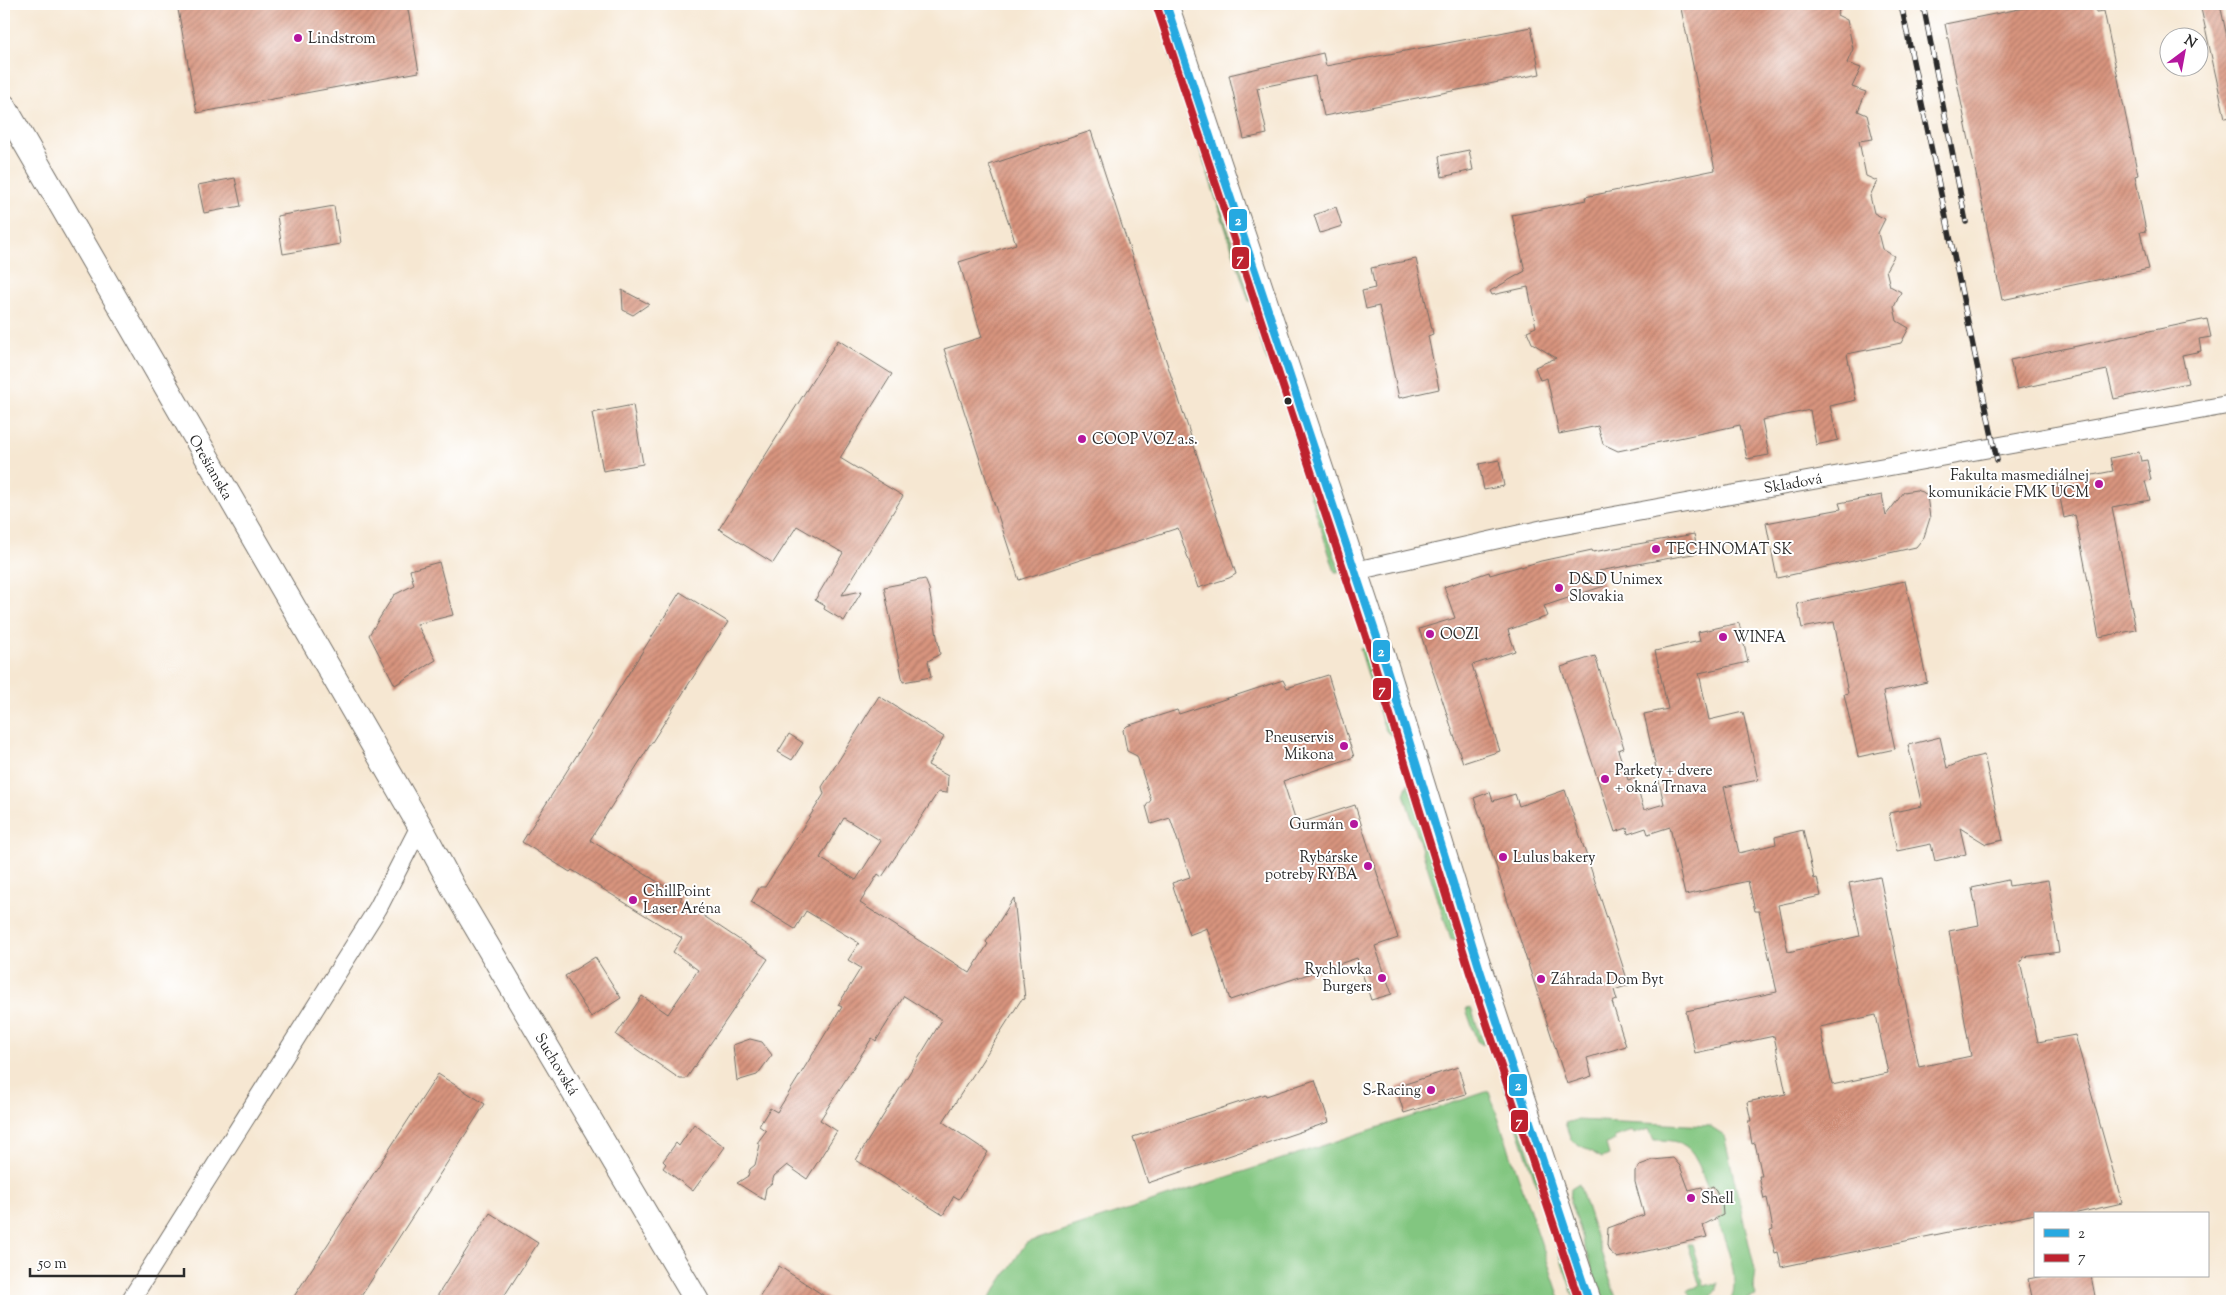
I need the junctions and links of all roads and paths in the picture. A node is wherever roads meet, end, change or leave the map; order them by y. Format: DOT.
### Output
graph roads {
  1 [pos="1166,4"];
  2 [pos="4,106"];
  3 [pos="2232,406"];
  4 [pos="1355,571"];
  5 [pos="420,826"];
  6 [pos="130,1301"];
  7 [pos="697,1301"];
  8 [pos="1589,1301"];
  1 -- 4 [label="street"];
  2 -- 5 [label="street, Orešianska"];
  3 -- 4 [label="street, Skladová"];
  4 -- 8 [label="street"];
  5 -- 6 [label="street"];
  5 -- 7 [label="street, Suchovská"];
}
